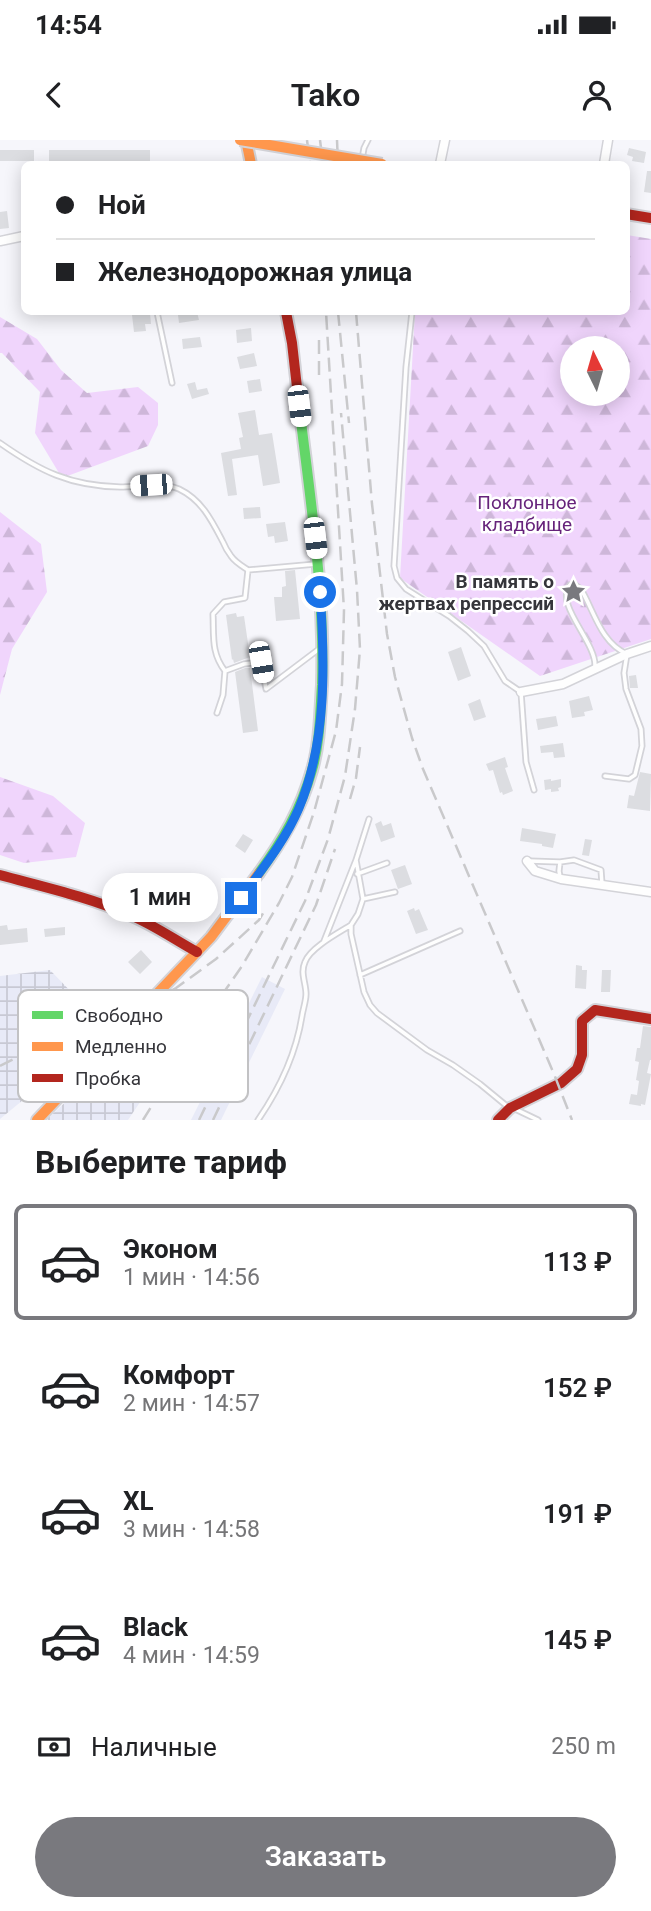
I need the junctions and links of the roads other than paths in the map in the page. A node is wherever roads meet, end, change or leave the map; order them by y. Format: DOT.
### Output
graph roads {
  1 [pos="240,140"];
  2 [pos="246,140"];
  3 [pos="368,140"];
  4 [pos="445,140"];
  5 [pos="608,140"];
  6 [pos="250,161"];
  7 [pos="362,161"];
  8 [pos="364,161"];
  9 [pos="441,161"];
  10 [pos="604,161"];
  11 [pos="630,215"];
  12 [pos="651,218"];
  13 [pos="21,237"];
  14 [pos="0,241"];
  15 [pos="158,315"];
  16 [pos="287,315"];
  17 [pos="412,315"];
  18 [pos="172,383"];
  19 [pos="0,443"];
  20 [pos="318,564"];
  21 [pos="248,570"];
  22 [pos="651,646"];
  23 [pos="323,647"];
  24 [pos="627,654"];
  25 [pos="595,669"];
  26 [pos="225,671"];
  27 [pos="521,692"];
  28 [pos="217,713"];
  29 [pos="605,776"];
  30 [pos="534,790"];
  31 [pos="369,819"];
  32 [pos="356,860"];
  33 [pos="527,860"];
  34 [pos="560,862"];
  35 [pos="387,863"];
  36 [pos="357,874"];
  37 [pos="0,875"];
  38 [pos="561,879"];
  39 [pos="602,886"];
  40 [pos="395,892"];
  41 [pos="651,892"];
  42 [pos="363,900"];
  43 [pos="351,925"];
  44 [pos="460,931"];
  45 [pos="324,943"];
  46 [pos="197,952"];
  47 [pos="360,975"];
  48 [pos="160,990"];
  49 [pos="651,1019"];
  50 [pos="54,1102"];
  51 [pos="509,1108"];
  52 [pos="37,1120"];
  53 [pos="258,1120"];
  54 [pos="498,1120"];
  55 [pos="538,1120"];
  1 -- 8 [label="street, bridge"];
  2 -- 6 [label="street"];
  3 -- 7 [label="lane"];
  4 -- 9 [label="street"];
  5 -- 10 [label="street"];
  11 -- 12 [label="street"];
  13 -- 14 [label="street"];
  15 -- 18 [label="lane"];
  16 -- 20 [label="street"];
  17 -- 27 [label="lane"];
  19 -- 21 [label="lane"];
  20 -- 21 [label="lane"];
  20 -- 23 [label="street"];
  21 -- 26 [label="lane"];
  22 -- 24 [label="street"];
  23 -- 26 [label="lane"];
  23 -- 46 [label="street"];
  24 -- 25 [label="street"];
  24 -- 25 [label="lane"];
  24 -- 29 [label="lane"];
  25 -- 27 [label="street"];
  26 -- 28 [label="lane"];
  27 -- 30 [label="lane"];
  31 -- 32 [label="lane"];
  32 -- 36 [label="lane"];
  32 -- 45 [label="lane"];
  33 -- 34 [label="lane"];
  33 -- 38 [label="street"];
  34 -- 38 [label="lane"];
  34 -- 39 [label="lane"];
  35 -- 36 [label="lane"];
  36 -- 42 [label="lane"];
  37 -- 46 [label="street"];
  38 -- 39 [label="street"];
  39 -- 41 [label="street"];
  40 -- 42 [label="lane"];
  42 -- 43 [label="lane"];
  43 -- 45 [label="lane"];
  43 -- 47 [label="lane"];
  44 -- 47 [label="lane"];
  45 -- 53 [label="lane"];
  46 -- 48 [label="street"];
  47 -- 51 [label="lane"];
  49 -- 51 [label="street"];
  50 -- 52 [label="street"];
  51 -- 54 [label="street"];
  51 -- 55 [label="lane"];
}
